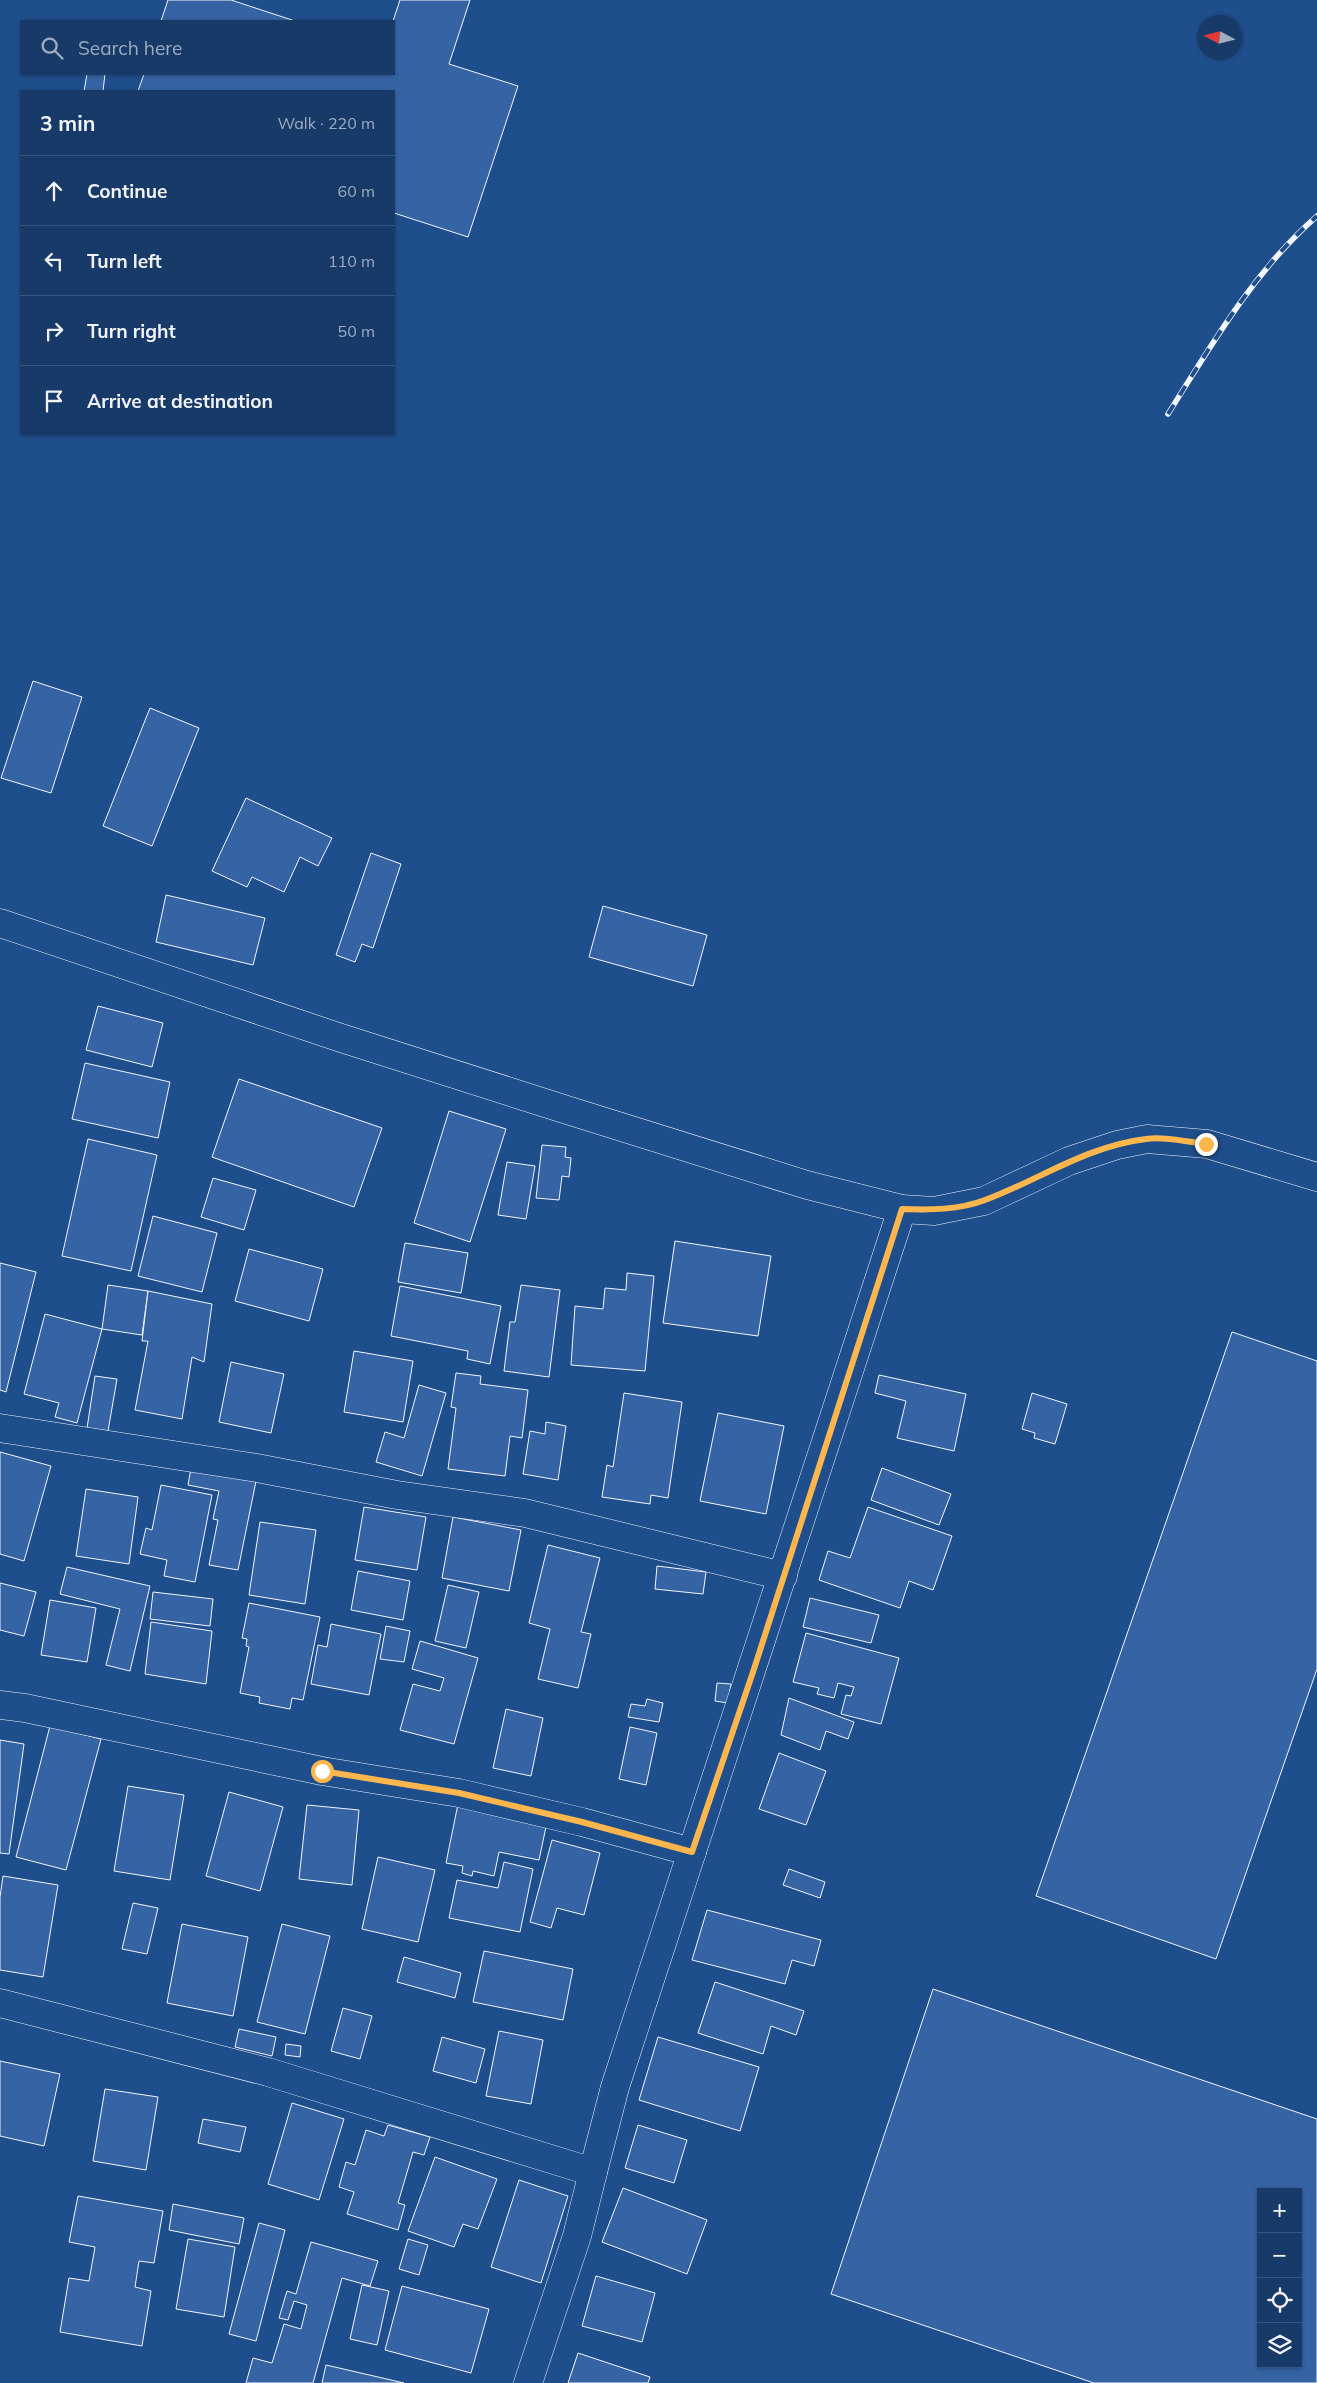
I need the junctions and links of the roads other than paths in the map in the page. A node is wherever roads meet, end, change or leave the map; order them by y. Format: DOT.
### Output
graph roads {
  1 [pos="0,923"];
  2 [pos="1317,1177"];
  3 [pos="902,1209"];
  4 [pos="0,1428"];
  5 [pos="784,1576"];
  6 [pos="0,1705"];
  7 [pos="692,1852"];
  8 [pos="0,2003"];
  9 [pos="593,2172"];
  10 [pos="528,2383"];
  1 -- 3 [label="street"];
  2 -- 3 [label="street"];
  3 -- 5 [label="street"];
  4 -- 5 [label="street"];
  5 -- 7 [label="street"];
  6 -- 7 [label="street"];
  7 -- 9 [label="street"];
  8 -- 9 [label="street"];
  9 -- 10 [label="street"];
}
